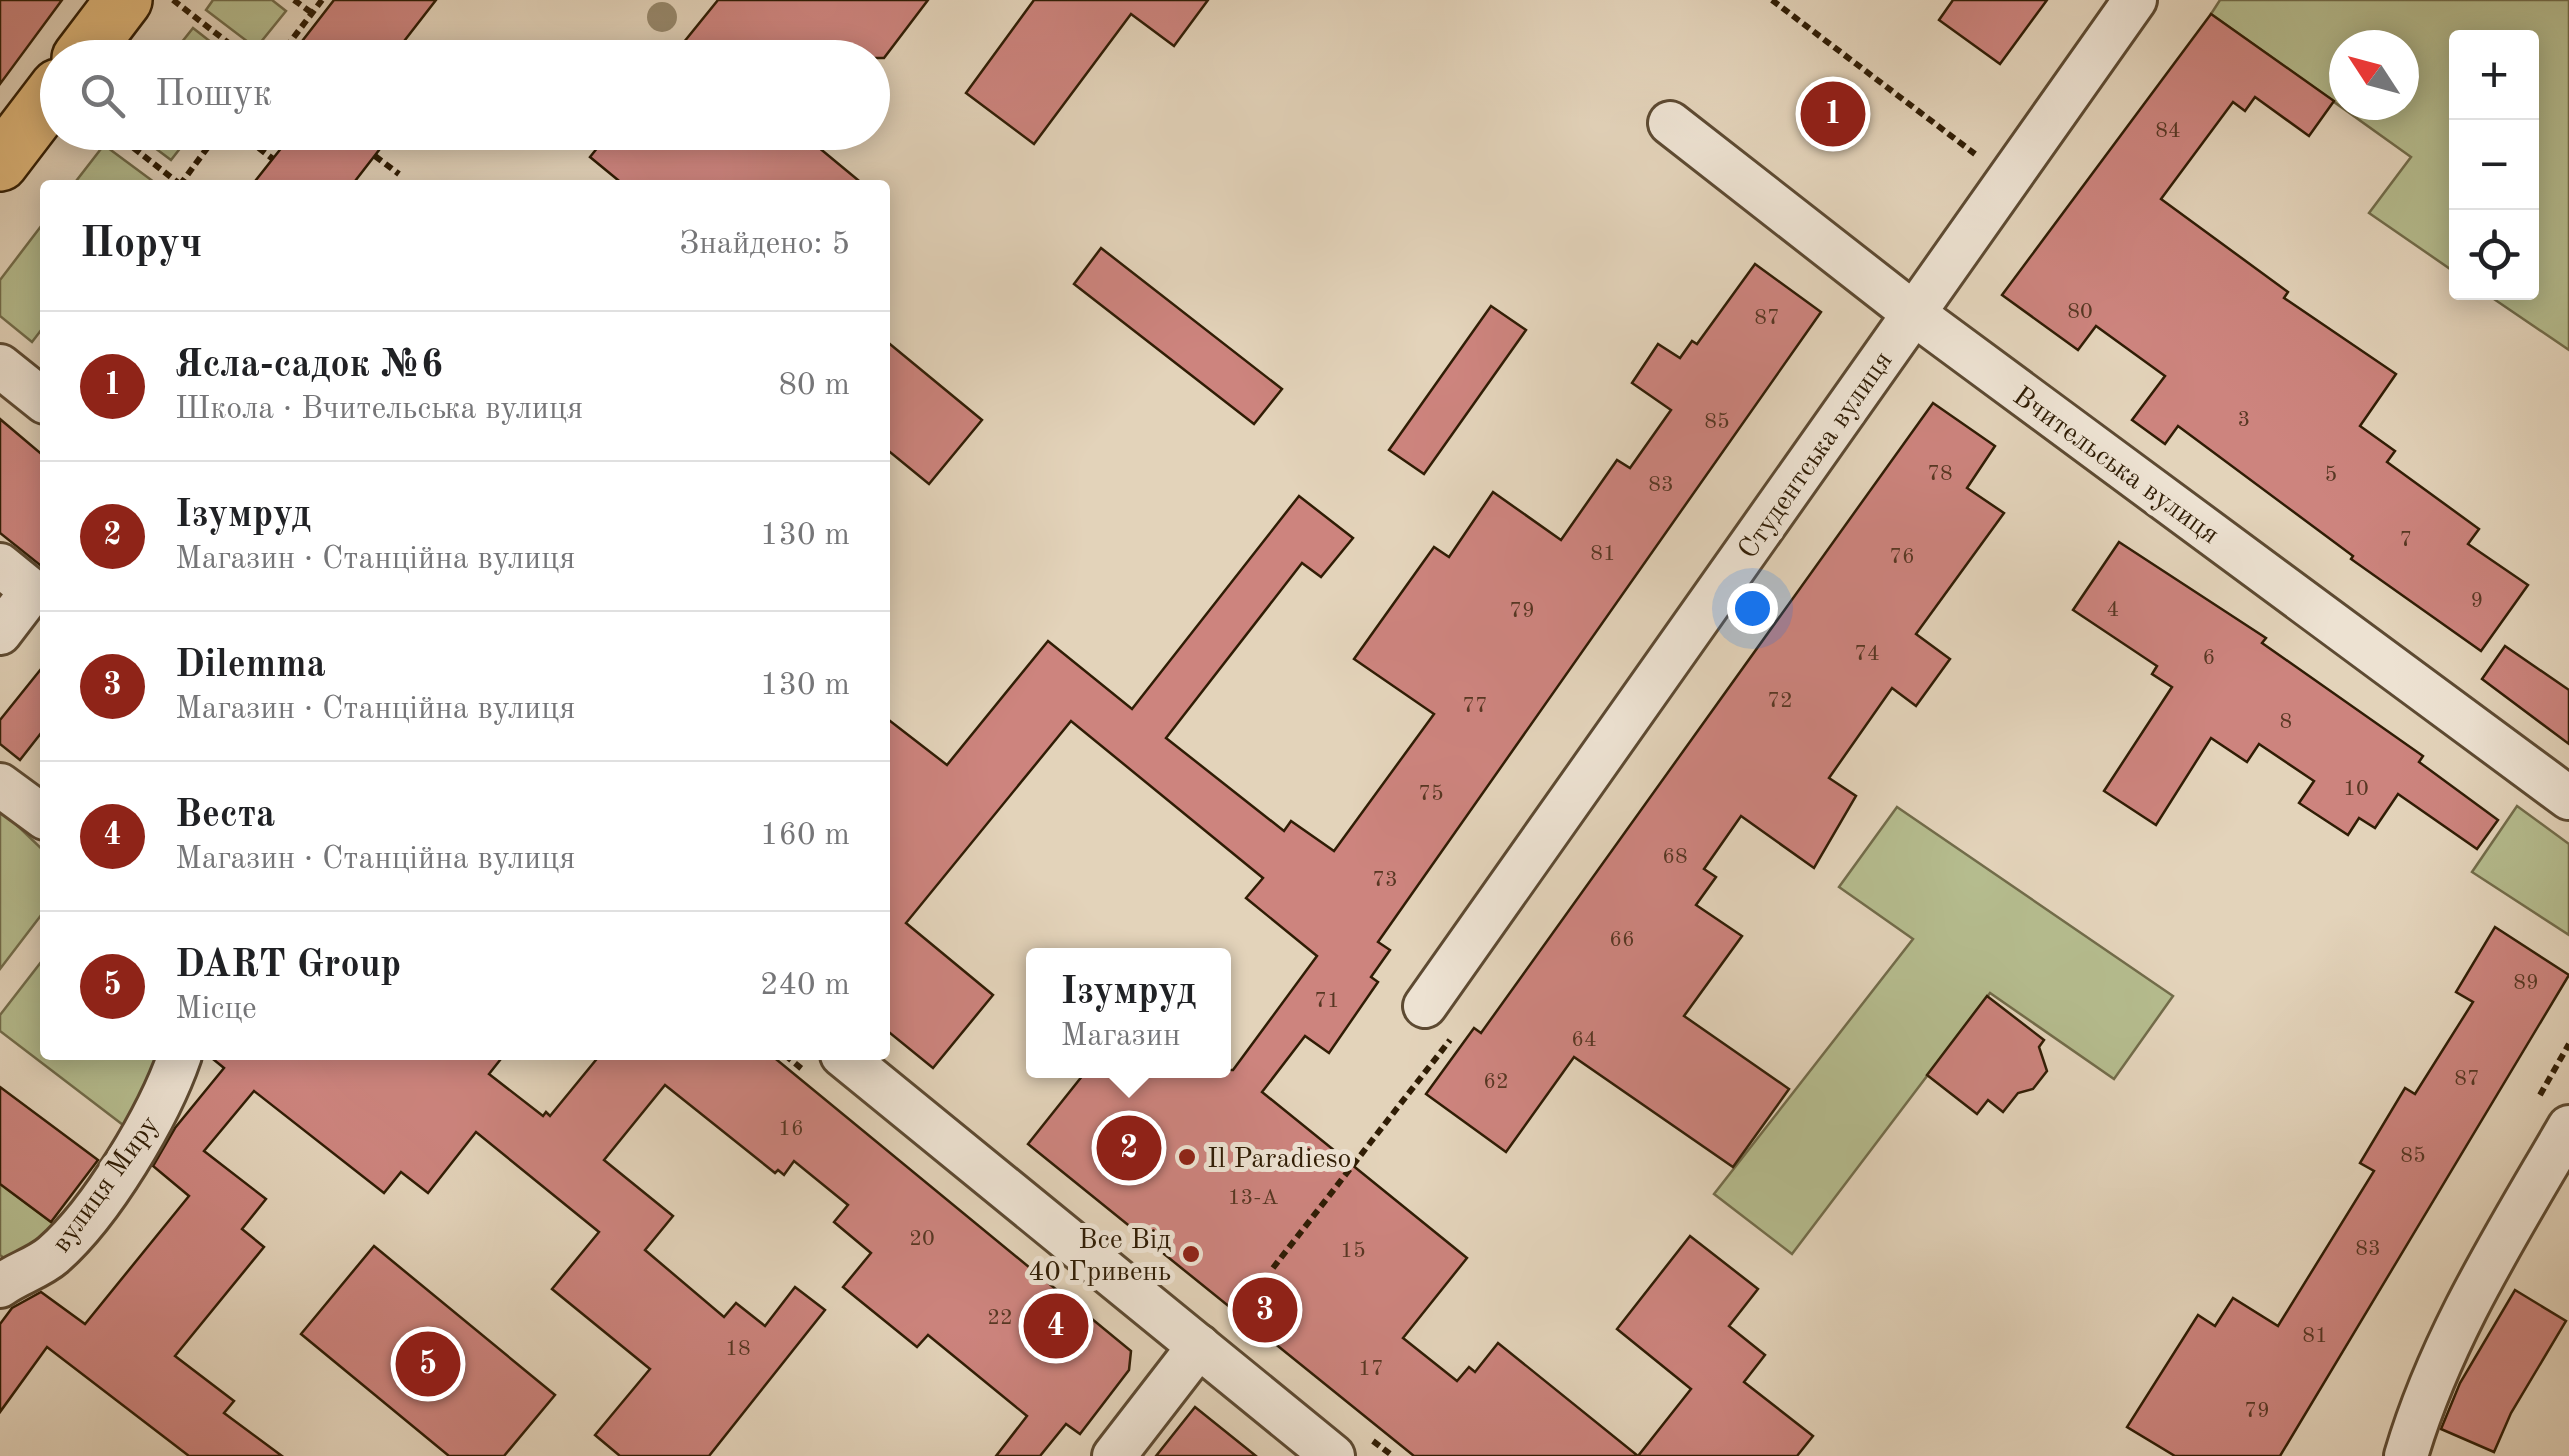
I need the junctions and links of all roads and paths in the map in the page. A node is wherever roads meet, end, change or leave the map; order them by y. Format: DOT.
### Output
graph roads {
  1 [pos="124,0"];
  2 [pos="173,0"];
  3 [pos="294,0"];
  4 [pos="322,0"];
  5 [pos="1772,0"];
  6 [pos="2135,0"];
  7 [pos="312,13"];
  8 [pos="94,40"];
  9 [pos="225,40"];
  10 [pos="296,40"];
  11 [pos="40,111"];
  12 [pos="1670,123"];
  13 [pos="136,150"];
  14 [pos="207,150"];
  15 [pos="260,150"];
  16 [pos="375,156"];
  17 [pos="272,160"];
  18 [pos="0,163"];
  19 [pos="399,174"];
  20 [pos="2008,179"];
  21 [pos="175,180"];
  22 [pos="185,180"];
  23 [pos="1913,314"];
  24 [pos="0,366"];
  25 [pos="40,398"];
  26 [pos="0,566"];
  27 [pos="0,634"];
  28 [pos="0,786"];
  29 [pos="2569,798"];
  30 [pos="40,814"];
  31 [pos="1425,1006"];
  32 [pos="178,1060"];
  33 [pos="848,1060"];
  34 [pos="2569,1127"];
  35 [pos="1274,1268"];
  36 [pos="0,1286"];
  37 [pos="1200,1346"];
  38 [pos="1114,1456"];
  39 [pos="1334,1456"];
  40 [pos="2406,1456"];
  1 -- 8 [label="highway"];
  2 -- 9 [label="path"];
  3 -- 7 [label="path"];
  4 -- 7 [label="path"];
  5 -- 20 [label="path"];
  6 -- 20 [label="street, Студентська вулиця"];
  7 -- 10 [label="path"];
  11 -- 18 [label="highway"];
  12 -- 23 [label="street, Вчительська вулиця"];
  13 -- 21 [label="path"];
  14 -- 22 [label="path"];
  15 -- 17 [label="path"];
  16 -- 19 [label="path"];
  20 -- 23 [label="street, Студентська вулиця"];
  23 -- 29 [label="street, Вчительська вулиця"];
  23 -- 31 [label="street, Студентська вулиця"];
  24 -- 25 [label="street"];
  26 -- 27 [label="street"];
  28 -- 30 [label="street"];
  31 -- 35 [label="path"];
  32 -- 36 [label="street, вулиця Миру"];
  33 -- 37 [label="street"];
  34 -- 40 [label="street"];
  37 -- 38 [label="street"];
  37 -- 39 [label="street"];
}
